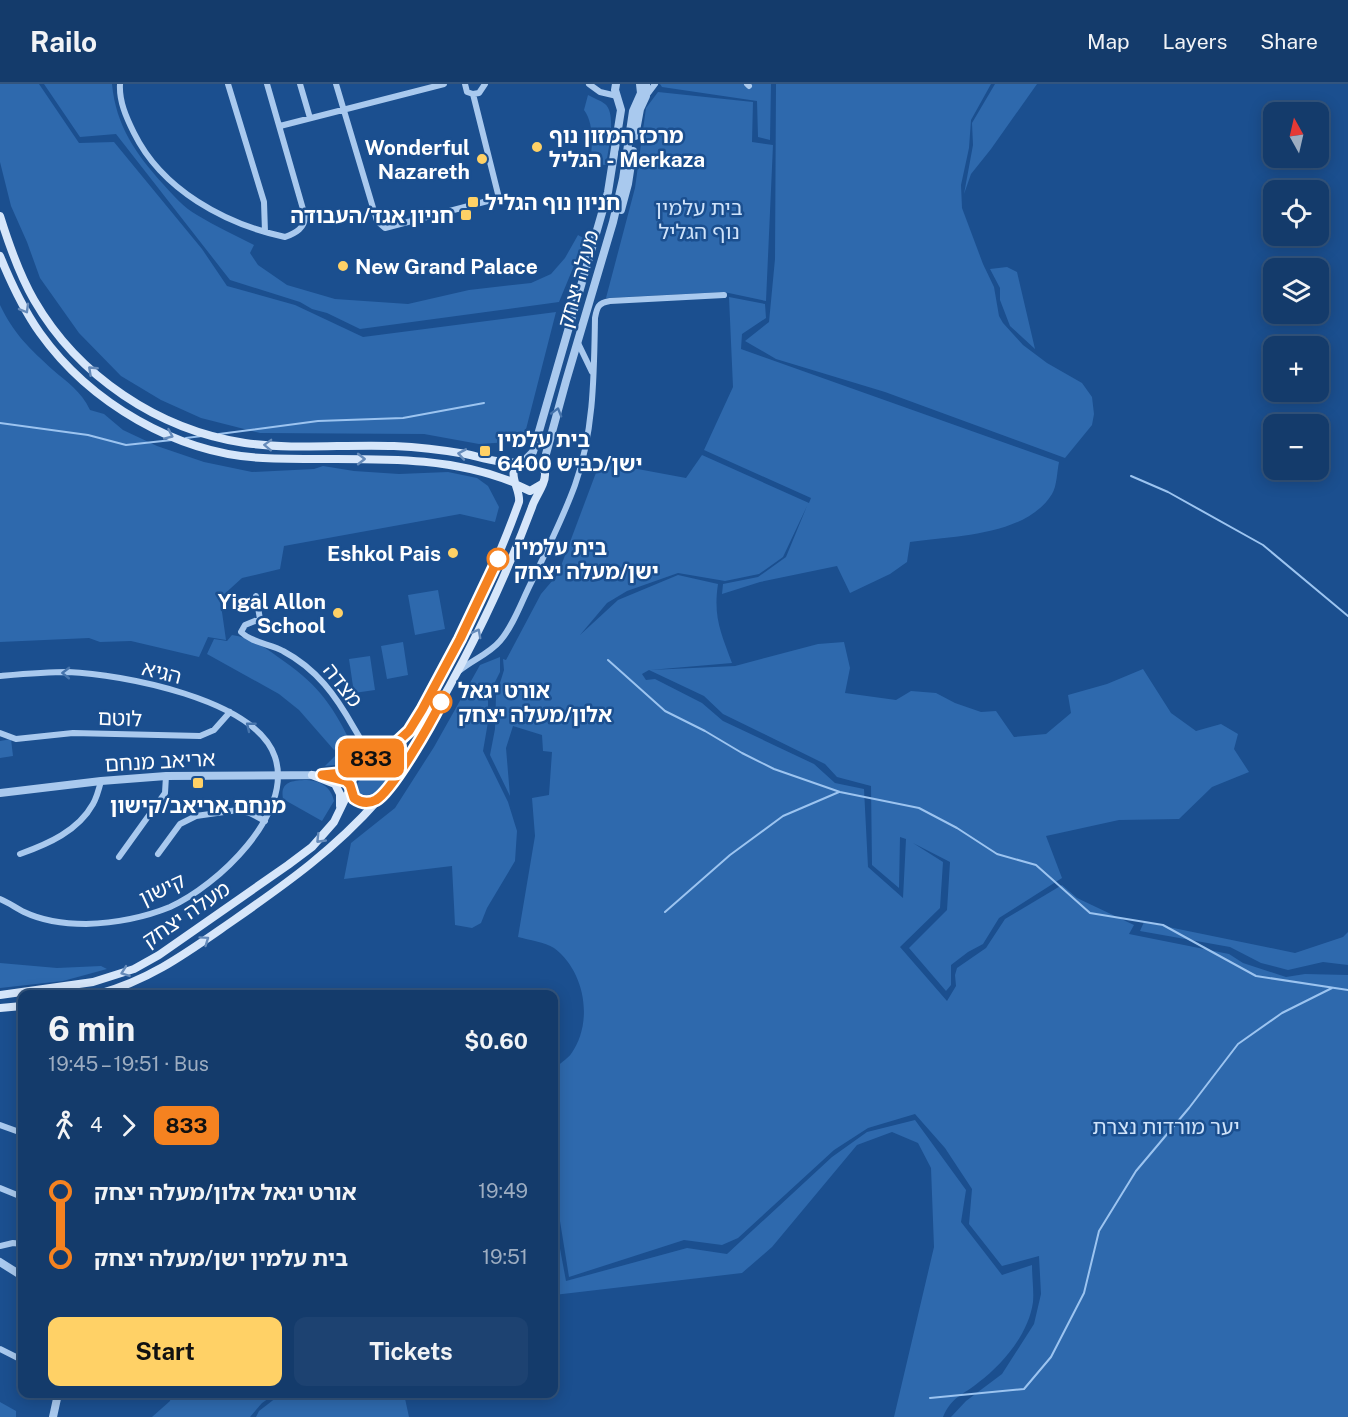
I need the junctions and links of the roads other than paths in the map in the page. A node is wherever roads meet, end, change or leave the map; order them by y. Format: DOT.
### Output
graph roads {
  1 [pos="120,84"];
  2 [pos="228,84"];
  3 [pos="267,84"];
  4 [pos="300,84"];
  5 [pos="336,84"];
  6 [pos="444,84"];
  7 [pos="465,84"];
  8 [pos="485,84"];
  9 [pos="589,84"];
  10 [pos="616,84"];
  11 [pos="640,84"];
  12 [pos="646,84"];
  13 [pos="655,84"];
  14 [pos="473,94"];
  15 [pos="618,97"];
  16 [pos="643,97"];
  17 [pos="343,110"];
  18 [pos="310,118"];
  19 [pos="280,126"];
  20 [pos="0,216"];
  21 [pos="265,232"];
  22 [pos="0,256"];
  23 [pos="723,295"];
  24 [pos="578,343"];
  25 [pos="594,379"];
  26 [pos="522,461"];
  27 [pos="544,469"];
  28 [pos="516,484"];
  29 [pos="542,484"];
  30 [pos="256,596"];
  31 [pos="456,673"];
  32 [pos="0,676"];
  33 [pos="230,712"];
  34 [pos="0,733"];
  35 [pos="360,738"];
  36 [pos="383,750"];
  37 [pos="363,766"];
  38 [pos="277,775"];
  39 [pos="312,775"];
  40 [pos="322,775"];
  41 [pos="397,775"];
  42 [pos="166,776"];
  43 [pos="101,781"];
  44 [pos="350,787"];
  45 [pos="0,793"];
  46 [pos="381,796"];
  47 [pos="340,812"];
  48 [pos="265,821"];
  49 [pos="20,854"];
  50 [pos="158,854"];
  51 [pos="119,857"];
  52 [pos="0,899"];
  53 [pos="37,990"];
  54 [pos="111,990"];
  55 [pos="18,993"];
  56 [pos="0,995"];
  57 [pos="18,1006"];
  58 [pos="0,1008"];
  59 [pos="0,1125"];
  60 [pos="18,1132"];
  61 [pos="0,1188"];
  62 [pos="18,1195"];
  63 [pos="18,1244"];
  64 [pos="0,1246"];
  65 [pos="0,1262"];
  66 [pos="18,1273"];
  67 [pos="0,1349"];
  68 [pos="18,1358"];
  69 [pos="57,1398"];
  70 [pos="53,1417"];
  1 -- 21 [label="street"];
  2 -- 21 [label="street"];
  3 -- 19 [label="street"];
  4 -- 18 [label="street"];
  5 -- 17 [label="street"];
  6 -- 17 [label="street"];
  7 -- 14 [label="street"];
  8 -- 14 [label="street"];
  9 -- 15 [label="street"];
  10 -- 15 [label="street, מעלה יצחק"];
  11 -- 16 [label="street"];
  12 -- 16 [label="street"];
  13 -- 16 [label="street"];
  14 -- 17 [label="street"];
  15 -- 16 [label="street"];
  15 -- 26 [label="street, מעלה יצחק"];
  16 -- 24 [label="street, מעלה יצחק"];
  17 -- 18 [label="street"];
  18 -- 19 [label="street"];
  19 -- 21 [label="street"];
  26 -- 20 [label="main road, one-way"];
  22 -- 28 [label="main road, one-way"];
  23 -- 25 [label="street"];
  24 -- 25 [label="street"];
  27 -- 24 [label="street, מעלה יצחק, one-way"];
  25 -- 31 [label="street"];
  26 -- 27 [label="main road"];
  26 -- 28 [label="main road"];
  27 -- 29 [label="main road"];
  28 -- 29 [label="main road"];
  28 -- 36 [label="main road"];
  31 -- 29 [label="main road, one-way"];
  30 -- 35 [label="street, מצדה"];
  31 -- 41 [label="main road"];
  33 -- 32 [label="street, הגיא, one-way"];
  33 -- 34 [label="street, לוטם"];
  38 -- 33 [label="street, הגיא, one-way"];
  35 -- 36 [label="street, מצדה"];
  35 -- 37 [label="street, מצדה"];
  36 -- 37 [label="main road, מעלה יצחק"];
  36 -- 41 [label="main road"];
  37 -- 40 [label="street"];
  37 -- 44 [label="main road, מעלה יצחק"];
  38 -- 39 [label="street, אריאב מנחם"];
  38 -- 42 [label="street, אריאב מנחם"];
  38 -- 48 [label="street, קישון"];
  39 -- 40 [label="street, אריאב מנחם"];
  39 -- 47 [label="main road"];
  40 -- 44 [label="street"];
  41 -- 46 [label="main road, מעלה יצחק"];
  42 -- 43 [label="street, אריאב מנחם"];
  42 -- 51 [label="street"];
  43 -- 45 [label="street, אריאב מנחם"];
  43 -- 49 [label="street"];
  44 -- 46 [label="main road"];
  44 -- 47 [label="main road, מעלה יצחק"];
  54 -- 46 [label="main road, מעלה יצחק, one-way"];
  47 -- 53 [label="main road, מעלה יצחק, one-way"];
  48 -- 50 [label="street"];
  48 -- 52 [label="street, קישון"];
  55 -- 56 [label="main road, מעלה יצחק, one-way"];
  57 -- 58 [label="main road"];
  59 -- 60 [label="street"];
  61 -- 62 [label="street"];
  63 -- 64 [label="street"];
  65 -- 66 [label="street"];
  67 -- 68 [label="street"];
  69 -- 70 [label="street"];
}
